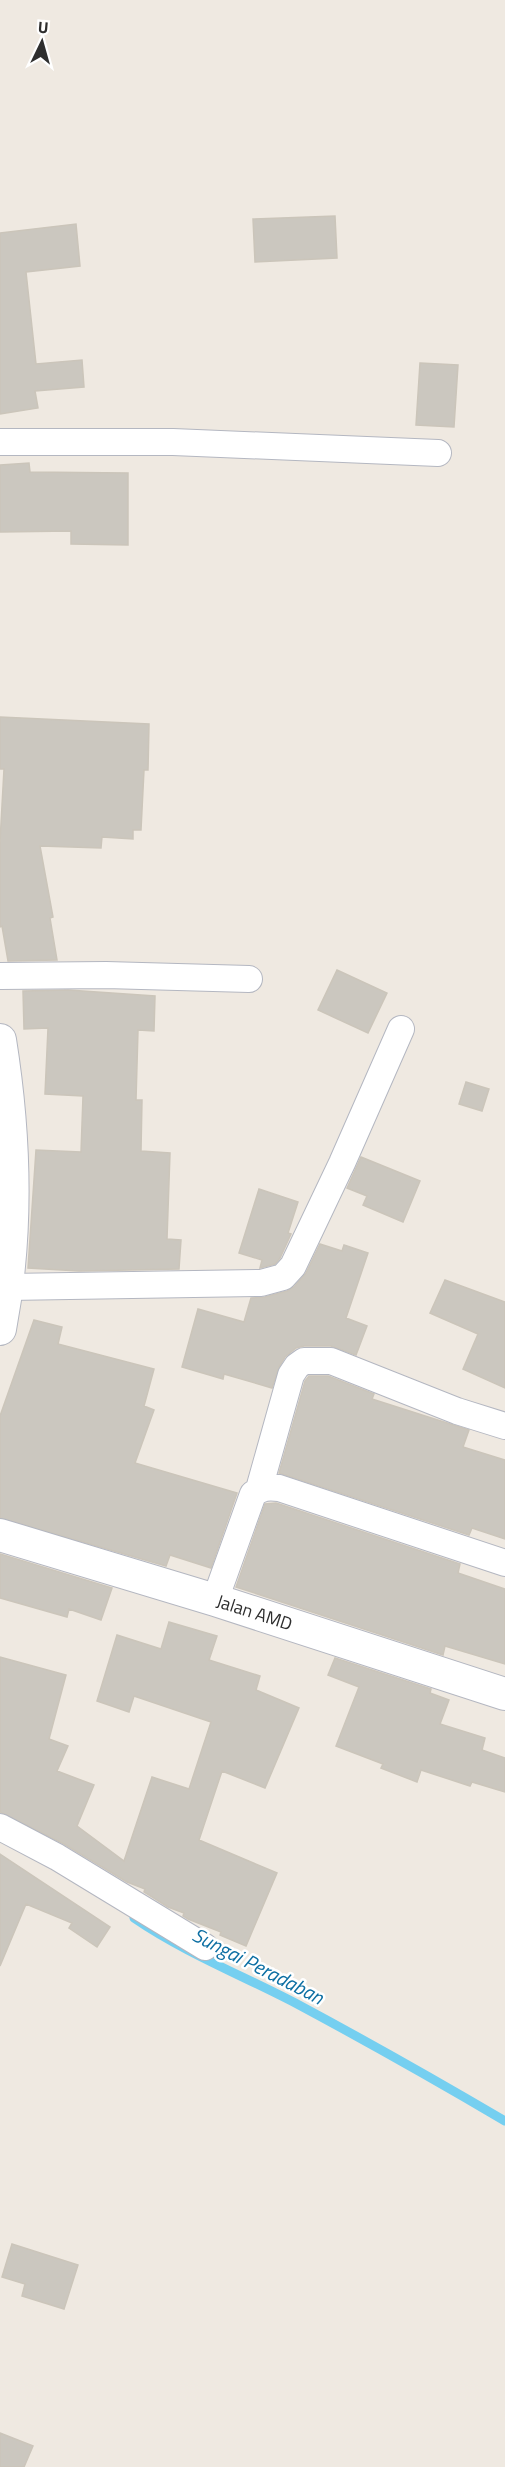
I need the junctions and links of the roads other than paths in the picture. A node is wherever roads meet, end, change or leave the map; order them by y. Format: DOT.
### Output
graph roads {
  1 [pos="0,442"];
  2 [pos="438,453"];
  3 [pos="0,976"];
  4 [pos="249,978"];
  5 [pos="401,1029"];
  6 [pos="0,1040"];
  7 [pos="3,1079"];
  8 [pos="8,1287"];
  9 [pos="0,1329"];
  10 [pos="505,1426"];
  11 [pos="259,1489"];
  12 [pos="0,1535"];
  13 [pos="505,1563"];
  14 [pos="215,1600"];
  15 [pos="505,1694"];
  16 [pos="0,1827"];
  17 [pos="206,1947"];
  1 -- 2 [label="street"];
  3 -- 4 [label="street"];
  5 -- 8 [label="street"];
  6 -- 7 [label="street"];
  7 -- 8 [label="street"];
  8 -- 9 [label="street"];
  10 -- 11 [label="street"];
  11 -- 13 [label="street"];
  11 -- 14 [label="street"];
  12 -- 14 [label="street, Jalan AMD"];
  14 -- 15 [label="street, Jalan AMD"];
  16 -- 17 [label="street"];
}
